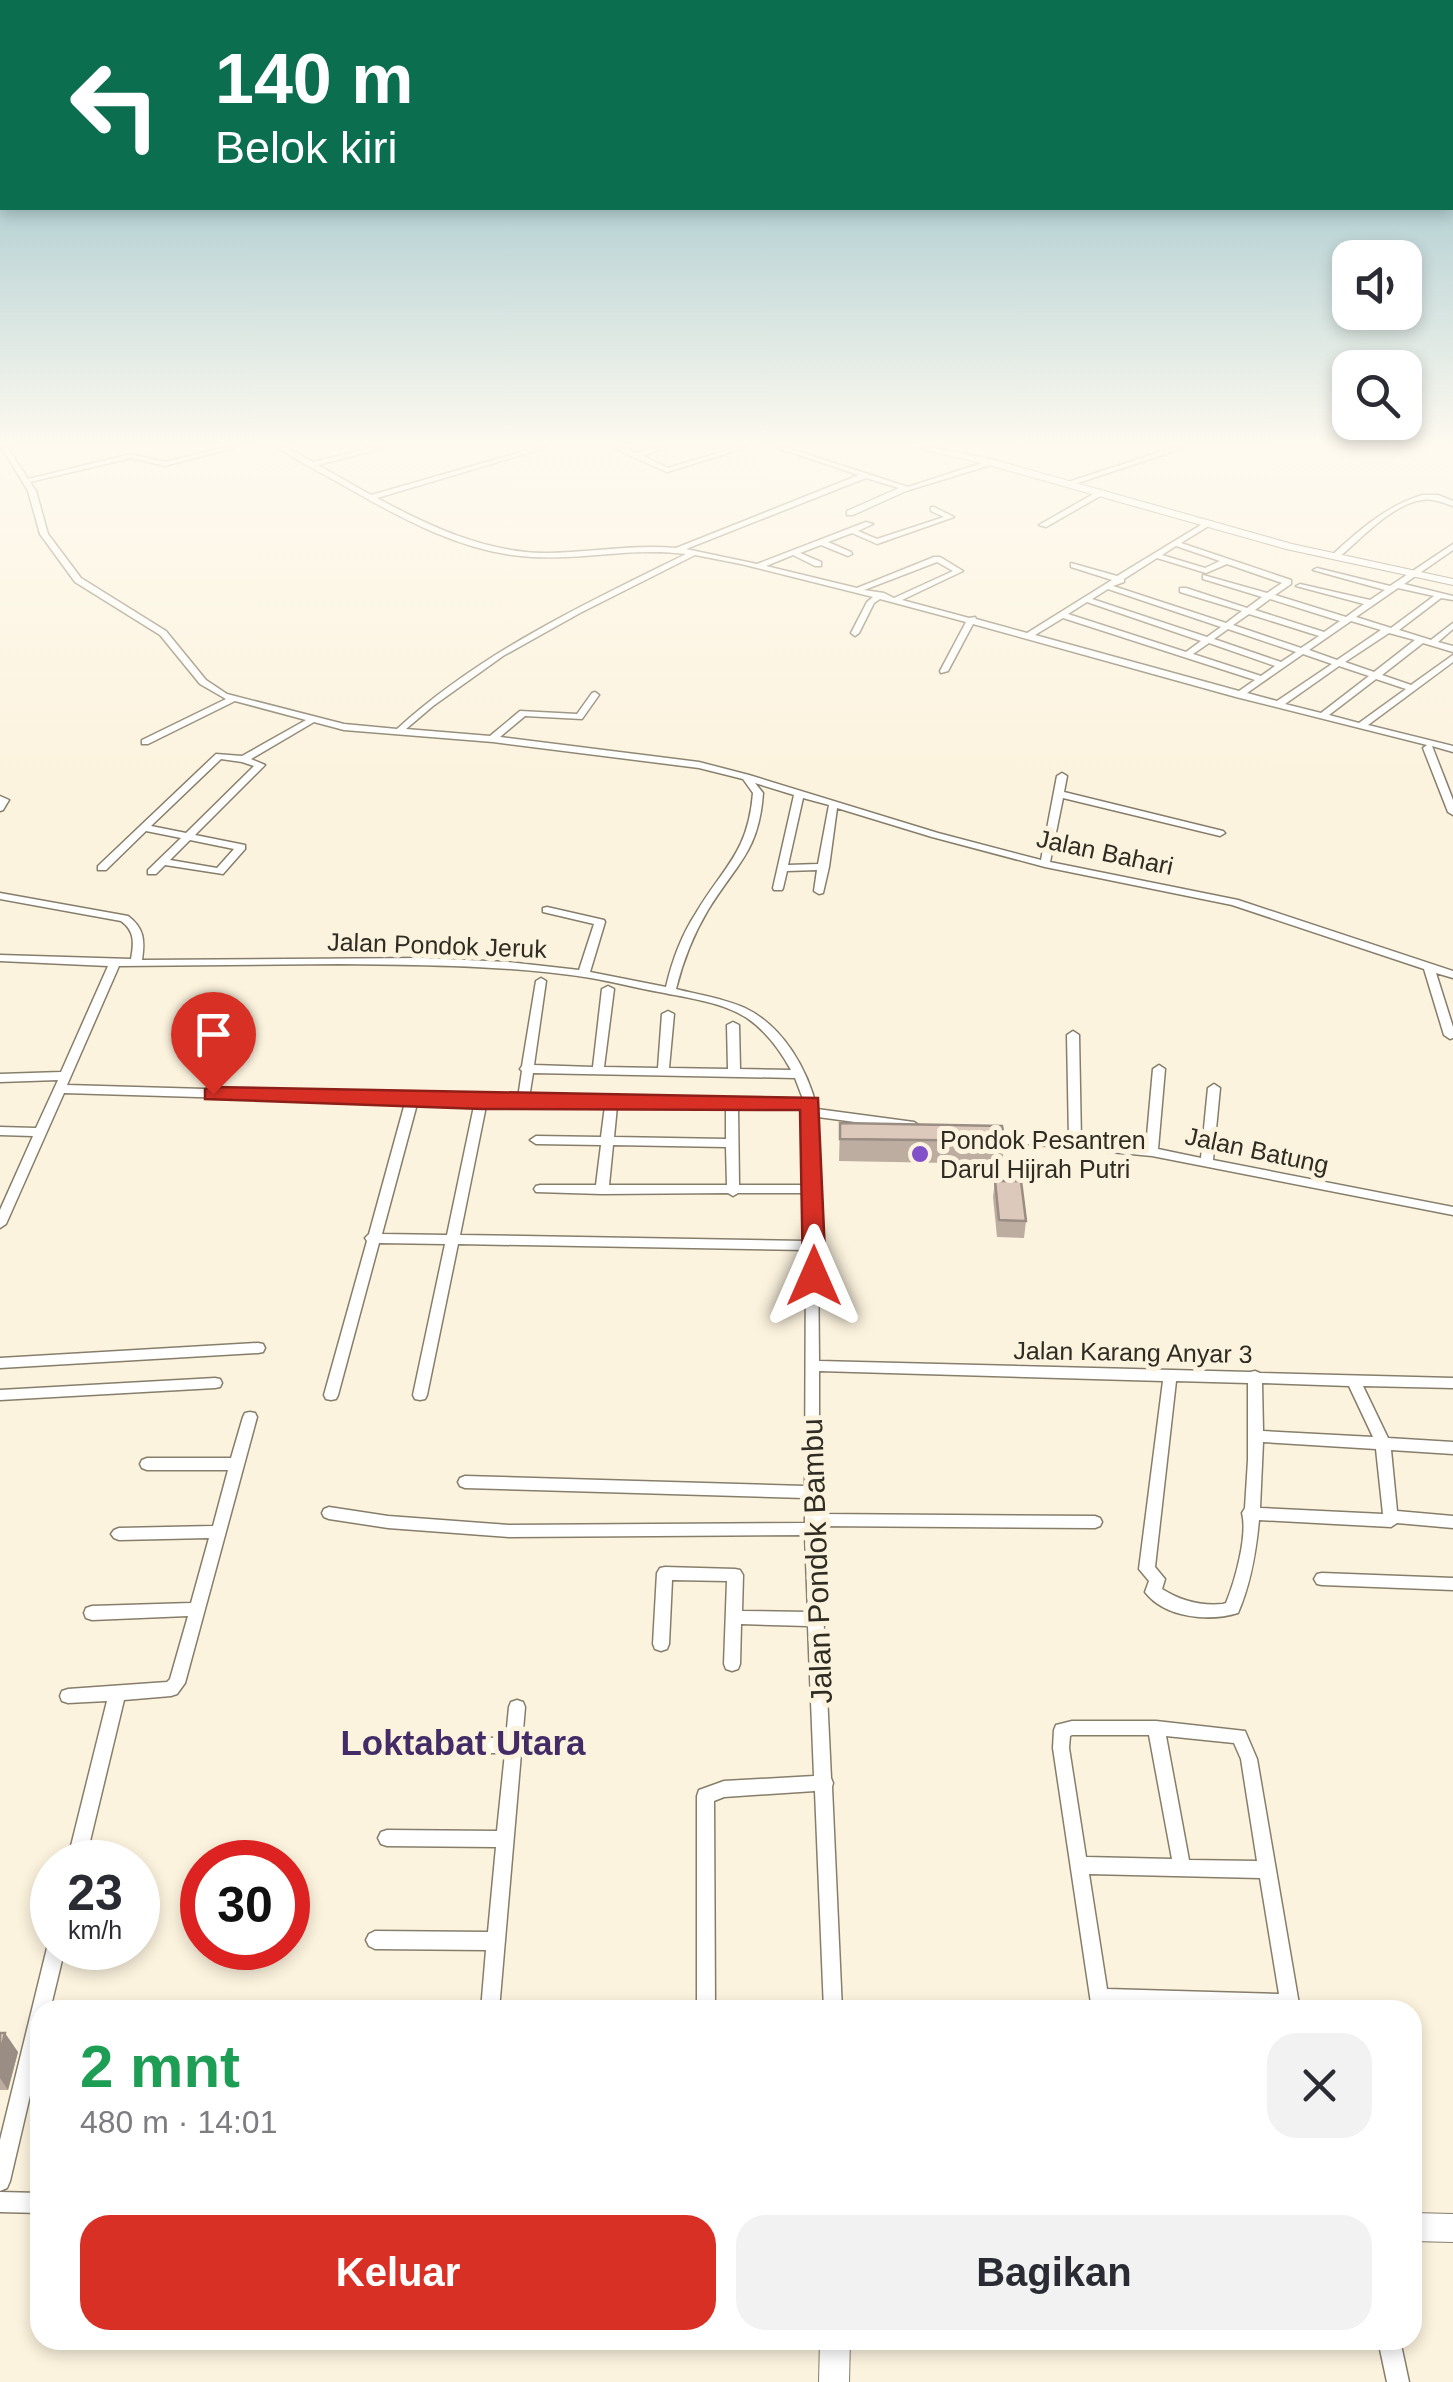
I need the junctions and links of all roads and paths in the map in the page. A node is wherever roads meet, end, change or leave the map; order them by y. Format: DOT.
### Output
graph roads {
  1 [pos="63,559"];
  2 [pos="680,559"];
  3 [pos="727,559"];
  4 [pos="775,559"];
  5 [pos="808,559"];
  6 [pos="937,559"];
  7 [pos="937,559"];
  8 [pos="1156,559"];
  9 [pos="1167,559"];
  10 [pos="1221,559"];
  11 [pos="1350,559"];
  12 [pos="1434,559"];
  13 [pos="1226,561"];
  14 [pos="818,564"];
  15 [pos="1074,565"];
  16 [pos="758,566"];
  17 [pos="1317,570"];
  18 [pos="1414,573"];
  19 [pos="1206,577"];
  20 [pos="1121,580"];
  21 [pos="1453,582"];
  22 [pos="1300,586"];
  23 [pos="1110,587"];
  24 [pos="1394,587"];
  25 [pos="860,589"];
  26 [pos="1183,590"];
  27 [pos="1440,594"];
  28 [pos="882,595"];
  29 [pos="1268,596"];
  30 [pos="1453,598"];
  31 [pos="897,599"];
  32 [pos="1088,600"];
  33 [pos="1371,603"];
  34 [pos="1248,610"];
  35 [pos="1064,615"];
  36 [pos="972,619"];
  37 [pos="1348,619"];
  38 [pos="1227,625"];
  39 [pos="1453,625"];
  40 [pos="1390,630"];
  41 [pos="856,633"];
  42 [pos="1031,634"];
  43 [pos="1325,635"];
  44 [pos="1206,640"];
  45 [pos="1427,641"];
  46 [pos="1157,646"];
  47 [pos="1453,648"];
  48 [pos="1303,650"];
  49 [pos="1187,655"];
  50 [pos="1453,658"];
  51 [pos="1340,663"];
  52 [pos="1130,664"];
  53 [pos="1282,664"];
  54 [pos="944,671"];
  55 [pos="1375,675"];
  56 [pos="1261,679"];
  57 [pos="1413,688"];
  58 [pos="1239,694"];
  59 [pos="595,695"];
  60 [pos="234,699"];
  61 [pos="1279,704"];
  62 [pos="1325,714"];
  63 [pos="310,721"];
  64 [pos="1361,726"];
  65 [pos="398,732"];
  66 [pos="492,739"];
  67 [pos="144,742"];
  68 [pos="1428,748"];
  69 [pos="1453,749"];
  70 [pos="244,759"];
  71 [pos="1062,776"];
  72 [pos="746,777"];
  73 [pos="799,793"];
  74 [pos="1058,794"];
  75 [pos="0,798"];
  76 [pos="833,806"];
  77 [pos="0,808"];
  78 [pos="1453,812"];
  79 [pos="144,828"];
  80 [pos="1220,833"];
  81 [pos="190,834"];
  82 [pos="162,862"];
  83 [pos="1045,864"];
  84 [pos="824,867"];
  85 [pos="102,868"];
  86 [pos="784,868"];
  87 [pos="152,872"];
  88 [pos="778,888"];
  89 [pos="819,891"];
  90 [pos="0,896"];
  91 [pos="548,910"];
  92 [pos="0,958"];
  93 [pos="136,962"];
  94 [pos="114,963"];
  95 [pos="1430,968"];
  96 [pos="584,972"];
  97 [pos="1453,974"];
  98 [pos="541,981"];
  99 [pos="608,989"];
  100 [pos="670,991"];
  101 [pos="668,1014"];
  102 [pos="733,1025"];
  103 [pos="1072,1034"];
  104 [pos="1450,1035"];
  105 [pos="526,1069"];
  106 [pos="1158,1069"];
  107 [pos="598,1070"];
  108 [pos="663,1073"];
  109 [pos="734,1074"];
  110 [pos="800,1074"];
  111 [pos="0,1078"];
  112 [pos="62,1083"];
  113 [pos="1214,1088"];
  114 [pos="412,1100"];
  115 [pos="523,1101"];
  116 [pos="482,1102"];
  117 [pos="610,1103"];
  118 [pos="732,1103"];
  119 [pos="811,1108"];
  120 [pos="924,1128"];
  121 [pos="0,1131"];
  122 [pos="40,1132"];
  123 [pos="980,1136"];
  124 [pos="536,1140"];
  125 [pos="606,1143"];
  126 [pos="732,1143"];
  127 [pos="1076,1144"];
  128 [pos="1152,1152"];
  129 [pos="1207,1163"];
  130 [pos="540,1188"];
  131 [pos="814,1189"];
  132 [pos="602,1190"];
  133 [pos="733,1192"];
  134 [pos="1453,1211"];
  135 [pos="0,1224"];
  136 [pos="371,1238"];
  137 [pos="451,1240"];
  138 [pos="815,1246"];
  139 [pos="258,1348"];
  140 [pos="0,1362"];
  141 [pos="813,1366"];
  142 [pos="1170,1376"];
  143 [pos="1255,1376"];
  144 [pos="1354,1380"];
  145 [pos="215,1383"];
  146 [pos="1453,1383"];
  147 [pos="331,1394"];
  148 [pos="0,1395"];
  149 [pos="420,1396"];
  150 [pos="250,1417"];
  151 [pos="1259,1436"];
  152 [pos="1383,1443"];
  153 [pos="1453,1448"];
  154 [pos="147,1464"];
  155 [pos="237,1464"];
  156 [pos="465,1482"];
  157 [pos="814,1492"];
  158 [pos="329,1512"];
  159 [pos="1250,1514"];
  160 [pos="1393,1517"];
  161 [pos="1096,1522"];
  162 [pos="1453,1522"];
  163 [pos="812,1524"];
  164 [pos="218,1532"];
  165 [pos="119,1534"];
  166 [pos="1322,1579"];
  167 [pos="1453,1584"];
  168 [pos="197,1609"];
  169 [pos="92,1613"];
  170 [pos="733,1617"];
  171 [pos="816,1620"];
  172 [pos="661,1644"];
  173 [pos="732,1664"];
  174 [pos="117,1693"];
  175 [pos="68,1696"];
  176 [pos="517,1706"];
  177 [pos="1156,1728"];
  178 [pos="401,1745"];
  179 [pos="513,1746"];
  180 [pos="825,1784"];
  181 [pos="387,1838"];
  182 [pos="505,1839"];
  183 [pos="81,1840"];
  184 [pos="1081,1865"];
  185 [pos="1182,1868"];
  186 [pos="1268,1870"];
  187 [pos="374,1940"];
  188 [pos="496,1941"];
  189 [pos="50,1970"];
  190 [pos="43,2000"];
  191 [pos="491,2000"];
  192 [pos="706,2000"];
  193 [pos="833,2000"];
  194 [pos="1099,2000"];
  195 [pos="1290,2000"];
  196 [pos="30,2054"];
  197 [pos="0,2181"];
  198 [pos="0,2202"];
  199 [pos="30,2202"];
  200 [pos="1422,2227"];
  201 [pos="1453,2228"];
  202 [pos="836,2350"];
  203 [pos="1392,2350"];
  204 [pos="834,2382"];
  205 [pos="1398,2382"];
  1 -- 60 [label="street, Jalan Bahari"];
  2 -- 65 [label="street"];
  3 -- 16 [label="street"];
  4 -- 16 [label="street"];
  5 -- 14 [label="street"];
  6 -- 25 [label="street"];
  7 -- 31 [label="street"];
  8 -- 20 [label="street"];
  9 -- 13 [label="street"];
  10 -- 13 [label="street"];
  11 -- 18 [label="street"];
  12 -- 18 [label="street"];
  13 -- 29 [label="street"];
  15 -- 20 [label="street"];
  16 -- 25 [label="street"];
  17 -- 24 [label="street"];
  18 -- 21 [label="street"];
  18 -- 24 [label="street"];
  19 -- 29 [label="street"];
  20 -- 23 [label="street"];
  22 -- 33 [label="street"];
  23 -- 32 [label="street"];
  23 -- 38 [label="street"];
  24 -- 27 [label="street"];
  24 -- 33 [label="street"];
  25 -- 28 [label="street"];
  26 -- 34 [label="street"];
  27 -- 30 [label="street"];
  27 -- 40 [label="street"];
  28 -- 31 [label="street"];
  28 -- 41 [label="street"];
  29 -- 34 [label="street"];
  29 -- 37 [label="street"];
  31 -- 36 [label="street"];
  32 -- 35 [label="street"];
  32 -- 44 [label="street"];
  33 -- 37 [label="street"];
  34 -- 38 [label="street"];
  34 -- 43 [label="street"];
  35 -- 42 [label="street"];
  35 -- 46 [label="street"];
  36 -- 42 [label="street"];
  36 -- 54 [label="street"];
  37 -- 40 [label="street"];
  37 -- 43 [label="street"];
  38 -- 44 [label="street"];
  38 -- 48 [label="street"];
  39 -- 45 [label="street"];
  40 -- 45 [label="street"];
  40 -- 51 [label="street"];
  42 -- 52 [label="street"];
  43 -- 48 [label="street"];
  44 -- 49 [label="street"];
  44 -- 53 [label="street"];
  45 -- 47 [label="street"];
  45 -- 55 [label="street"];
  46 -- 49 [label="street"];
  46 -- 52 [label="street"];
  48 -- 51 [label="street"];
  48 -- 53 [label="street"];
  49 -- 56 [label="street"];
  50 -- 57 [label="street"];
  51 -- 55 [label="street"];
  51 -- 61 [label="street"];
  52 -- 58 [label="street"];
  53 -- 56 [label="street"];
  55 -- 57 [label="street"];
  55 -- 62 [label="street"];
  56 -- 58 [label="street"];
  57 -- 64 [label="street"];
  58 -- 61 [label="street"];
  59 -- 66 [label="street"];
  60 -- 63 [label="street, Jalan Bahari"];
  60 -- 67 [label="street"];
  61 -- 62 [label="street"];
  62 -- 64 [label="street"];
  63 -- 65 [label="street, Jalan Bahari"];
  63 -- 70 [label="street"];
  64 -- 69 [label="street"];
  65 -- 66 [label="street, Jalan Bahari"];
  66 -- 72 [label="street, Jalan Bahari"];
  68 -- 78 [label="street"];
  70 -- 79 [label="street"];
  70 -- 81 [label="street"];
  71 -- 74 [label="street"];
  72 -- 73 [label="street, Jalan Bahari"];
  72 -- 100 [label="street"];
  73 -- 76 [label="street, Jalan Bahari"];
  73 -- 86 [label="street"];
  74 -- 80 [label="street"];
  74 -- 83 [label="street"];
  75 -- 77 [label="street"];
  76 -- 83 [label="street, Jalan Bahari"];
  76 -- 84 [label="street"];
  79 -- 81 [label="street"];
  79 -- 85 [label="street"];
  81 -- 82 [label="street"];
  81 -- 82 [label="street"];
  82 -- 87 [label="street"];
  83 -- 95 [label="street, Jalan Bahari"];
  84 -- 86 [label="street"];
  84 -- 89 [label="street"];
  86 -- 88 [label="street"];
  90 -- 93 [label="street"];
  91 -- 96 [label="street"];
  92 -- 94 [label="street, Jalan Pondok Jeruk"];
  93 -- 94 [label="street, Jalan Pondok Jeruk"];
  93 -- 96 [label="street, Jalan Pondok Jeruk"];
  94 -- 112 [label="street"];
  95 -- 97 [label="street, Jalan Bahari"];
  95 -- 104 [label="street"];
  96 -- 100 [label="street, Jalan Pondok Jeruk"];
  98 -- 105 [label="street"];
  99 -- 107 [label="street"];
  100 -- 110 [label="street, Jalan Pondok Jeruk"];
  101 -- 108 [label="street"];
  102 -- 109 [label="street"];
  103 -- 127 [label="street"];
  105 -- 107 [label="street"];
  105 -- 115 [label="street"];
  106 -- 128 [label="street"];
  107 -- 108 [label="street"];
  108 -- 109 [label="street"];
  109 -- 110 [label="street"];
  110 -- 119 [label="street, Jalan Pondok Jeruk"];
  111 -- 112 [label="street"];
  112 -- 114 [label="street"];
  112 -- 122 [label="street"];
  113 -- 129 [label="street"];
  114 -- 116 [label="street"];
  114 -- 136 [label="street"];
  115 -- 116 [label="street"];
  115 -- 117 [label="street"];
  116 -- 137 [label="street"];
  117 -- 118 [label="street"];
  117 -- 125 [label="street"];
  118 -- 119 [label="street"];
  118 -- 126 [label="street"];
  119 -- 120 [label="street"];
  119 -- 131 [label="street, Jalan Pondok Bambu"];
  121 -- 122 [label="street"];
  122 -- 135 [label="street"];
  123 -- 127 [label="street, Jalan Batung"];
  124 -- 125 [label="street"];
  125 -- 126 [label="street"];
  125 -- 132 [label="street"];
  126 -- 133 [label="street"];
  127 -- 128 [label="street, Jalan Batung"];
  128 -- 129 [label="street, Jalan Batung"];
  129 -- 134 [label="street, Jalan Batung"];
  130 -- 132 [label="street"];
  131 -- 133 [label="street"];
  131 -- 138 [label="street, Jalan Pondok Bambu"];
  132 -- 133 [label="street"];
  136 -- 137 [label="street"];
  136 -- 147 [label="street"];
  137 -- 138 [label="street"];
  137 -- 149 [label="street"];
  138 -- 141 [label="street, Jalan Pondok Bambu"];
  139 -- 140 [label="street"];
  141 -- 142 [label="street, Jalan Karang Anyar 3"];
  141 -- 157 [label="street, Jalan Pondok Bambu"];
  142 -- 143 [label="street, Jalan Karang Anyar 3"];
  142 -- 159 [label="street"];
  143 -- 144 [label="street, Jalan Karang Anyar 3"];
  143 -- 151 [label="street"];
  144 -- 146 [label="street, Jalan Karang Anyar 3"];
  144 -- 152 [label="street"];
  145 -- 148 [label="street"];
  150 -- 155 [label="street"];
  151 -- 152 [label="street"];
  151 -- 159 [label="street"];
  152 -- 153 [label="street"];
  152 -- 160 [label="street"];
  154 -- 155 [label="street"];
  155 -- 164 [label="street"];
  156 -- 157 [label="street"];
  157 -- 163 [label="street, Jalan Pondok Bambu"];
  158 -- 163 [label="street"];
  159 -- 160 [label="street"];
  160 -- 162 [label="street"];
  161 -- 163 [label="street"];
  163 -- 171 [label="street, Jalan Pondok Bambu"];
  164 -- 165 [label="street"];
  164 -- 168 [label="street"];
  166 -- 167 [label="street"];
  168 -- 169 [label="street"];
  168 -- 174 [label="street"];
  170 -- 171 [label="street"];
  170 -- 172 [label="street"];
  170 -- 173 [label="street"];
  171 -- 180 [label="street, Jalan Pondok Bambu"];
  174 -- 175 [label="street"];
  174 -- 183 [label="street"];
  176 -- 179 [label="street"];
  177 -- 184 [label="street"];
  177 -- 185 [label="street"];
  177 -- 186 [label="street"];
  178 -- 179 [label="street"];
  179 -- 182 [label="street"];
  180 -- 192 [label="street"];
  180 -- 193 [label="street, Jalan Pondok Bambu"];
  181 -- 182 [label="street"];
  182 -- 188 [label="street"];
  184 -- 185 [label="street"];
  184 -- 194 [label="street"];
  185 -- 186 [label="street"];
  186 -- 195 [label="street"];
  187 -- 188 [label="street"];
  188 -- 191 [label="street"];
  189 -- 190 [label="street"];
  196 -- 197 [label="street"];
  198 -- 199 [label="street"];
  200 -- 201 [label="street"];
  202 -- 204 [label="street"];
  203 -- 205 [label="street"];
}
